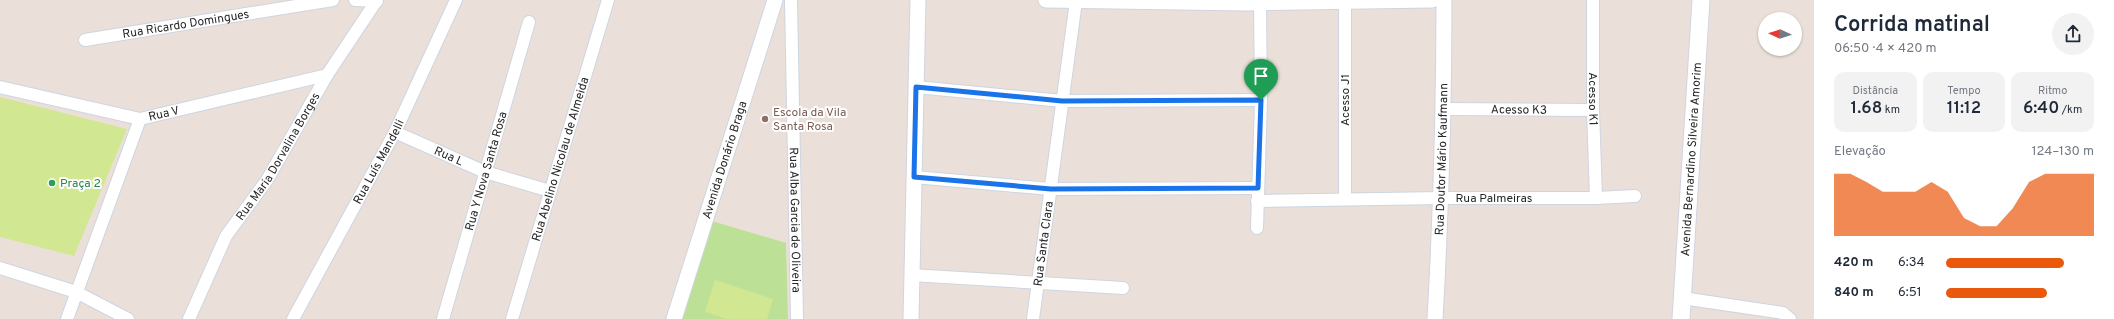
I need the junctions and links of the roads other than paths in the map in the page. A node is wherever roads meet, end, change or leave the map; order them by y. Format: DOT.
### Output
graph roads {
  1 [pos="333,0"];
  2 [pos="355,0"];
  3 [pos="377,0"];
  4 [pos="456,0"];
  5 [pos="608,0"];
  6 [pos="775,0"];
  7 [pos="791,0"];
  8 [pos="918,0"];
  9 [pos="1046,0"];
  10 [pos="1432,0"];
  11 [pos="1444,0"];
  12 [pos="1593,0"];
  13 [pos="1702,0"];
  14 [pos="1067,1"];
  15 [pos="1250,2"];
  16 [pos="1345,2"];
  17 [pos="528,22"];
  18 [pos="85,40"];
  19 [pos="327,75"];
  20 [pos="0,87"];
  21 [pos="916,87"];
  22 [pos="1261,100"];
  23 [pos="1062,101"];
  24 [pos="1444,109"];
  25 [pos="1593,110"];
  26 [pos="140,119"];
  27 [pos="395,132"];
  28 [pos="485,172"];
  29 [pos="914,177"];
  30 [pos="1258,188"];
  31 [pos="1051,189"];
  32 [pos="550,191"];
  33 [pos="1635,196"];
  34 [pos="1442,198"];
  35 [pos="1596,198"];
  36 [pos="1345,199"];
  37 [pos="1257,201"];
  38 [pos="1257,228"];
  39 [pos="0,268"];
  40 [pos="911,275"];
  41 [pos="1039,282"];
  42 [pos="1123,288"];
  43 [pos="76,292"];
  44 [pos="1682,298"];
  45 [pos="67,319"];
  46 [pos="128,319"];
  47 [pos="190,319"];
  48 [pos="293,319"];
  49 [pos="443,319"];
  50 [pos="512,319"];
  51 [pos="674,319"];
  52 [pos="797,319"];
  53 [pos="911,319"];
  54 [pos="1033,319"];
  55 [pos="1435,319"];
  56 [pos="1681,319"];
  57 [pos="1790,319"];
  1 -- 18 [label="street, Rua Ricardo Domingues"];
  2 -- 3 [label="street"];
  3 -- 19 [label="street, Rua Maria Dorvalina Borges"];
  4 -- 27 [label="street, Rua Luís Mandelli"];
  5 -- 32 [label="street, Rua Abelino Nicolau de Almeida"];
  6 -- 51 [label="street, Avenida Donário Braga"];
  7 -- 52 [label="street, Rua Alba Garcia de Oliveira"];
  8 -- 21 [label="street"];
  9 -- 14 [label="street"];
  10 -- 16 [label="street"];
  11 -- 24 [label="street, Rua Doutor Mário Kaufmann"];
  12 -- 25 [label="street, Acesso K1"];
  13 -- 44 [label="main road, Avenida Bernardino Silveira Amorim"];
  14 -- 15 [label="street"];
  14 -- 23 [label="street, Rua Santa Clara"];
  15 -- 16 [label="street"];
  15 -- 22 [label="street"];
  16 -- 36 [label="street, Acesso J1"];
  17 -- 28 [label="street, Rua Y Nova Santa Rosa"];
  19 -- 26 [label="street, Rua V"];
  19 -- 47 [label="street, Rua Maria Dorvalina Borges"];
  20 -- 26 [label="street, Rua V"];
  21 -- 23 [label="street"];
  21 -- 29 [label="street"];
  22 -- 23 [label="street"];
  22 -- 30 [label="street"];
  23 -- 31 [label="street, Rua Santa Clara"];
  24 -- 25 [label="street, Acesso K3"];
  24 -- 34 [label="street, Rua Doutor Mário Kaufmann"];
  25 -- 35 [label="street, Acesso K1"];
  26 -- 43 [label="street"];
  27 -- 28 [label="street, Rua L"];
  27 -- 48 [label="street, Rua Luís Mandelli"];
  28 -- 32 [label="street, Rua L"];
  28 -- 49 [label="street, Rua Y Nova Santa Rosa"];
  29 -- 31 [label="street"];
  29 -- 40 [label="street"];
  30 -- 31 [label="street"];
  30 -- 37 [label="street"];
  31 -- 41 [label="street, Rua Santa Clara"];
  32 -- 50 [label="street, Rua Abelino Nicolau de Almeida"];
  33 -- 35 [label="street, Rua Palmeiras"];
  34 -- 35 [label="street, Rua Palmeiras"];
  34 -- 36 [label="street, Rua Palmeiras"];
  34 -- 55 [label="street, Rua Doutor Mário Kaufmann"];
  36 -- 37 [label="street, Rua Palmeiras"];
  37 -- 38 [label="street"];
  39 -- 43 [label="street"];
  40 -- 41 [label="street"];
  40 -- 53 [label="street"];
  41 -- 42 [label="street"];
  41 -- 54 [label="street, Rua Santa Clara"];
  43 -- 45 [label="street"];
  43 -- 46 [label="street"];
  44 -- 56 [label="main road, Avenida Bernardino Silveira Amorim"];
  44 -- 57 [label="street"];
}
